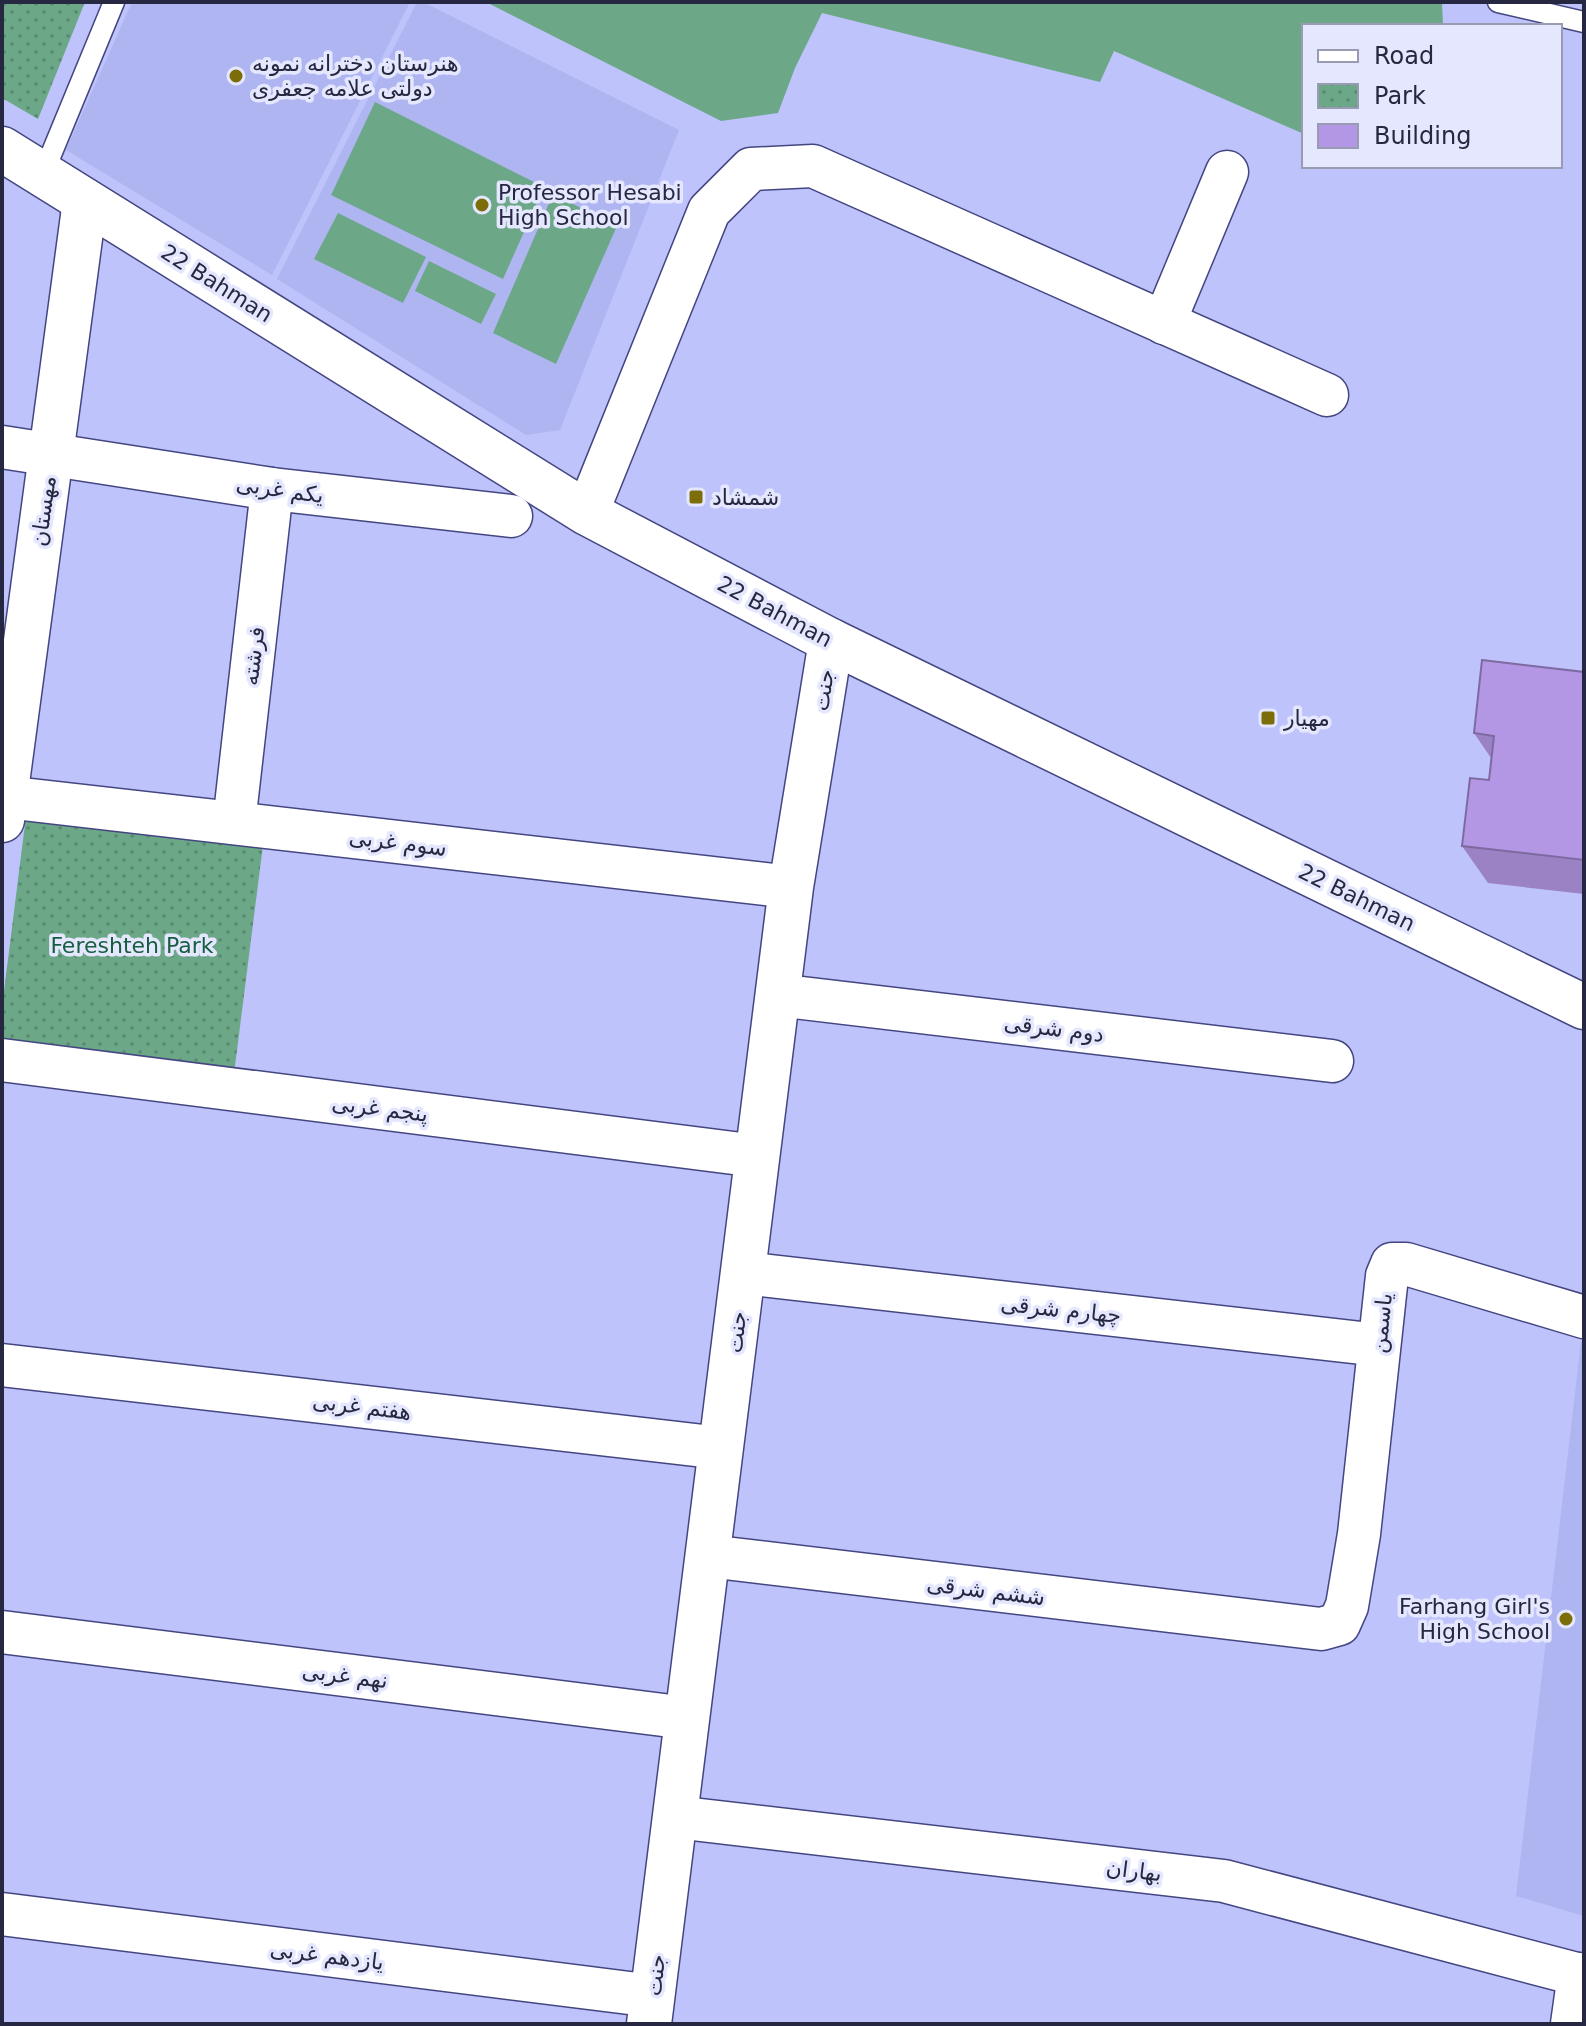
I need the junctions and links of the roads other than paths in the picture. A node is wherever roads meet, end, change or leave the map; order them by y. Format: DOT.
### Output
graph roads {
  1 [pos="114,2"];
  2 [pos="1498,2"];
  3 [pos="1584,22"];
  4 [pos="2,149"];
  5 [pos="1227,172"];
  6 [pos="43,174"];
  7 [pos="85,201"];
  8 [pos="1164,323"];
  9 [pos="1327,395"];
  10 [pos="2,447"];
  11 [pos="51,453"];
  12 [pos="272,489"];
  13 [pos="587,513"];
  14 [pos="511,516"];
  15 [pos="831,641"];
  16 [pos="5,783"];
  17 [pos="234,823"];
  18 [pos="791,887"];
  19 [pos="777,995"];
  20 [pos="1584,1007"];
  21 [pos="2,1060"];
  22 [pos="1332,1061"];
  23 [pos="757,1156"];
  24 [pos="743,1273"];
  25 [pos="1584,1317"];
  26 [pos="1379,1345"];
  27 [pos="2,1365"];
  28 [pos="721,1448"];
  29 [pos="708,1556"];
  30 [pos="1264,1624"];
  31 [pos="2,1632"];
  32 [pos="687,1718"];
  33 [pos="675,1817"];
  34 [pos="2,1914"];
  35 [pos="1582,1975"];
  36 [pos="651,2010"];
  37 [pos="1572,2024"];
  1 -- 6 [label="lane"];
  2 -- 3 [label="lane"];
  4 -- 6 [label="street, 22 Bahman"];
  5 -- 8 [label="street"];
  6 -- 7 [label="street, 22 Bahman"];
  7 -- 11 [label="street, مهستان"];
  7 -- 13 [label="street, 22 Bahman"];
  8 -- 9 [label="street"];
  8 -- 13 [label="street"];
  10 -- 11 [label="street, یکم غربی"];
  11 -- 12 [label="street, یکم غربی"];
  11 -- 16 [label="street, مهستان"];
  12 -- 14 [label="street, یکم غربی"];
  12 -- 17 [label="street, فرشته"];
  13 -- 15 [label="street, 22 Bahman"];
  15 -- 18 [label="street, جنت"];
  15 -- 20 [label="street, 22 Bahman"];
  16 -- 17 [label="street, سوم غربی"];
  17 -- 18 [label="street, سوم غربی"];
  18 -- 19 [label="street, جنت"];
  19 -- 22 [label="street, دوم شرقی"];
  19 -- 23 [label="street, جنت"];
  21 -- 23 [label="street, پنجم غربی"];
  23 -- 24 [label="street, جنت"];
  24 -- 26 [label="street, چهارم شرقی"];
  24 -- 28 [label="street, جنت"];
  25 -- 26 [label="street, یاسمن"];
  26 -- 30 [label="street, یاسمن"];
  27 -- 28 [label="street, هفتم غربی"];
  28 -- 29 [label="street, جنت"];
  29 -- 30 [label="street, ششم شرقی"];
  29 -- 32 [label="street, جنت"];
  31 -- 32 [label="street, نهم غربی"];
  32 -- 33 [label="street, جنت"];
  33 -- 35 [label="street, بهاران"];
  33 -- 36 [label="street, جنت"];
  34 -- 36 [label="street, یازدهم غربی"];
  35 -- 37 [label="street"];
}
